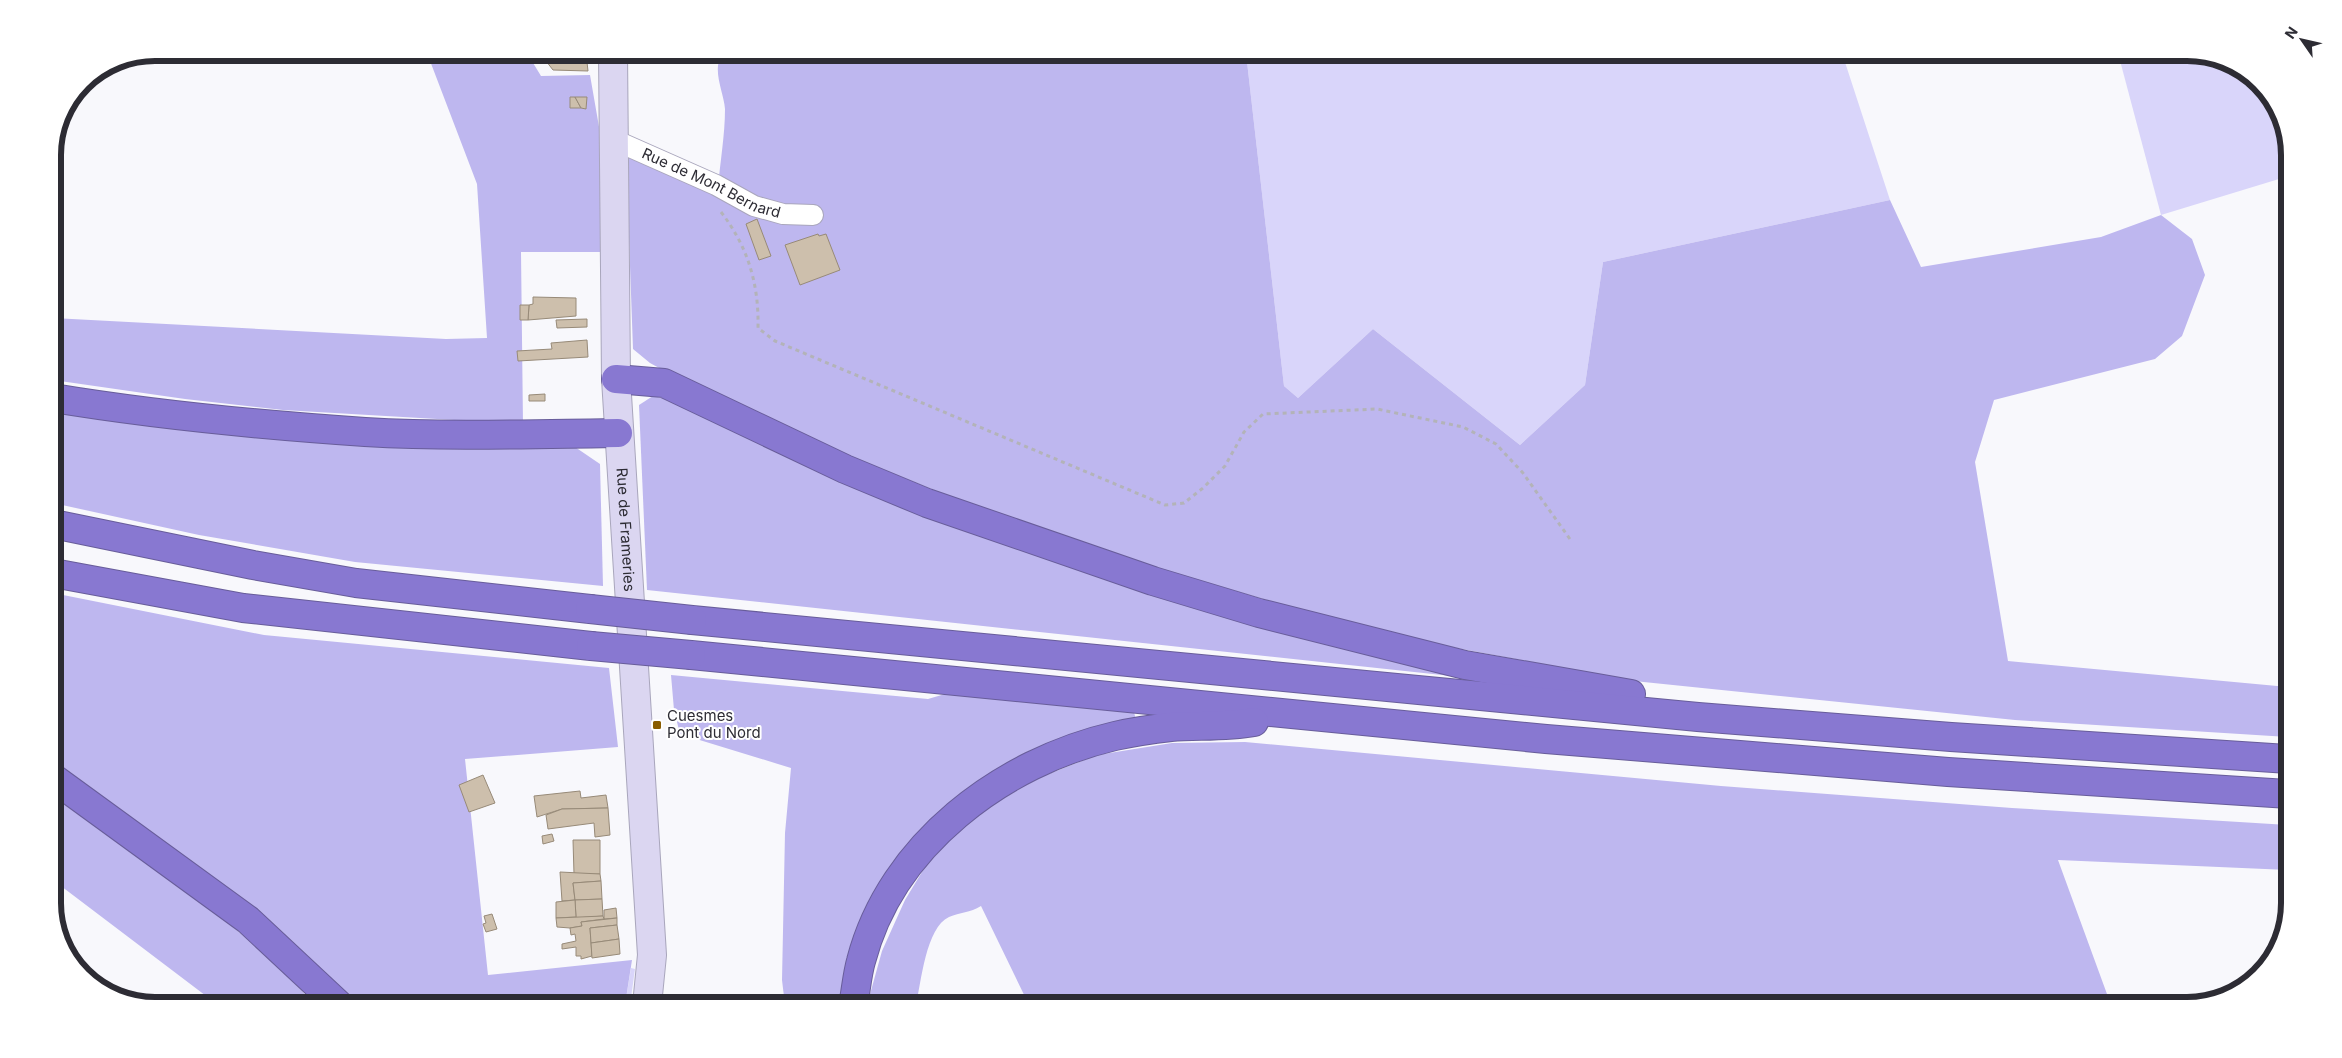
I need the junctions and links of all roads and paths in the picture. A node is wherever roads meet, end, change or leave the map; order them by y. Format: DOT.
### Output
graph roads {
  1 [pos="613,61"];
  2 [pos="612,139"];
  3 [pos="718,208"];
  4 [pos="813,215"];
  5 [pos="616,379"];
  6 [pos="61,399"];
  7 [pos="618,433"];
  8 [pos="61,526"];
  9 [pos="1572,542"];
  10 [pos="61,574"];
  11 [pos="1293,714"];
  12 [pos="1698,717"];
  13 [pos="2281,759"];
  14 [pos="61,784"];
  15 [pos="2281,793"];
  16 [pos="329,997"];
  17 [pos="648,997"];
  18 [pos="855,997"];
  1 -- 2 [label="main road, Rue de Frameries"];
  2 -- 4 [label="street, Rue de Mont Bernard"];
  2 -- 5 [label="main road, Rue de Frameries"];
  3 -- 9 [label="path"];
  5 -- 7 [label="main road, Rue de Frameries"];
  5 -- 12 [label="highway"];
  6 -- 7 [label="highway"];
  7 -- 17 [label="main road, Rue de Frameries"];
  8 -- 12 [label="highway, bridge"];
  10 -- 11 [label="highway, bridge"];
  11 -- 15 [label="highway"];
  11 -- 18 [label="highway"];
  12 -- 13 [label="highway"];
  14 -- 16 [label="highway"];
}
